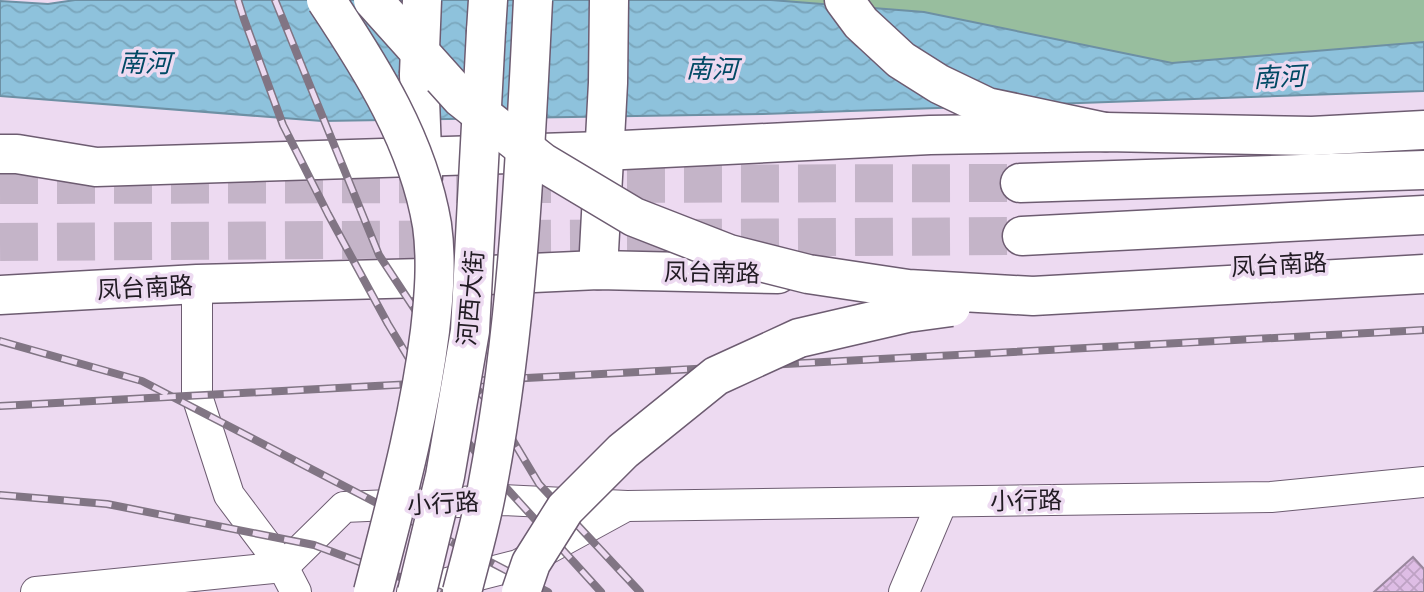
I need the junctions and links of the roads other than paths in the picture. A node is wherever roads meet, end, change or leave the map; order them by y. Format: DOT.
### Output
graph roads {
  1 [pos="326,0"];
  2 [pos="373,0"];
  3 [pos="422,0"];
  4 [pos="488,0"];
  5 [pos="533,0"];
  6 [pos="609,0"];
  7 [pos="844,0"];
  8 [pos="1424,131"];
  9 [pos="1105,132"];
  10 [pos="603,151"];
  11 [pos="0,154"];
  12 [pos="423,156"];
  13 [pos="1424,170"];
  14 [pos="1020,183"];
  15 [pos="1424,215"];
  16 [pos="1021,236"];
  17 [pos="1424,256"];
  18 [pos="598,270"];
  19 [pos="1424,274"];
  20 [pos="423,278"];
  21 [pos="197,284"];
  22 [pos="0,295"];
  23 [pos="1033,296"];
  24 [pos="1424,482"];
  25 [pos="942,502"];
  26 [pos="626,506"];
  27 [pos="289,579"];
  28 [pos="515,583"];
  29 [pos="37,592"];
  30 [pos="373,592"];
  31 [pos="412,592"];
  32 [pos="417,592"];
  33 [pos="462,592"];
  34 [pos="904,592"];
  1 -- 30 [label="main road, bridge"];
  2 -- 23 [label="main road, bridge"];
  3 -- 12 [label="main road, bridge"];
  4 -- 32 [label="main road, 河西大街, bridge"];
  5 -- 33 [label="main road, 河西大街, bridge"];
  6 -- 10 [label="main road"];
  7 -- 9 [label="main road"];
  8 -- 9 [label="main road"];
  9 -- 10 [label="main road"];
  10 -- 12 [label="main road"];
  10 -- 18 [label="main road"];
  11 -- 12 [label="main road"];
  12 -- 20 [label="main road"];
  13 -- 14 [label="main road"];
  15 -- 16 [label="main road, 凤台南路"];
  17 -- 18 [label="main road, 凤台南路"];
  18 -- 20 [label="main road, 凤台南路"];
  19 -- 23 [label="main road, bridge"];
  20 -- 21 [label="main road, 凤台南路"];
  21 -- 22 [label="main road, 凤台南路"];
  21 -- 27 [label="street"];
  23 -- 28 [label="main road, bridge"];
  24 -- 25 [label="street, 小行路"];
  25 -- 26 [label="street, 小行路"];
  25 -- 34 [label="street"];
  26 -- 27 [label="street, 小行路"];
  26 -- 28 [label="street, 小行路"];
  27 -- 29 [label="street"];
  28 -- 31 [label="street, 小行路"];
}
